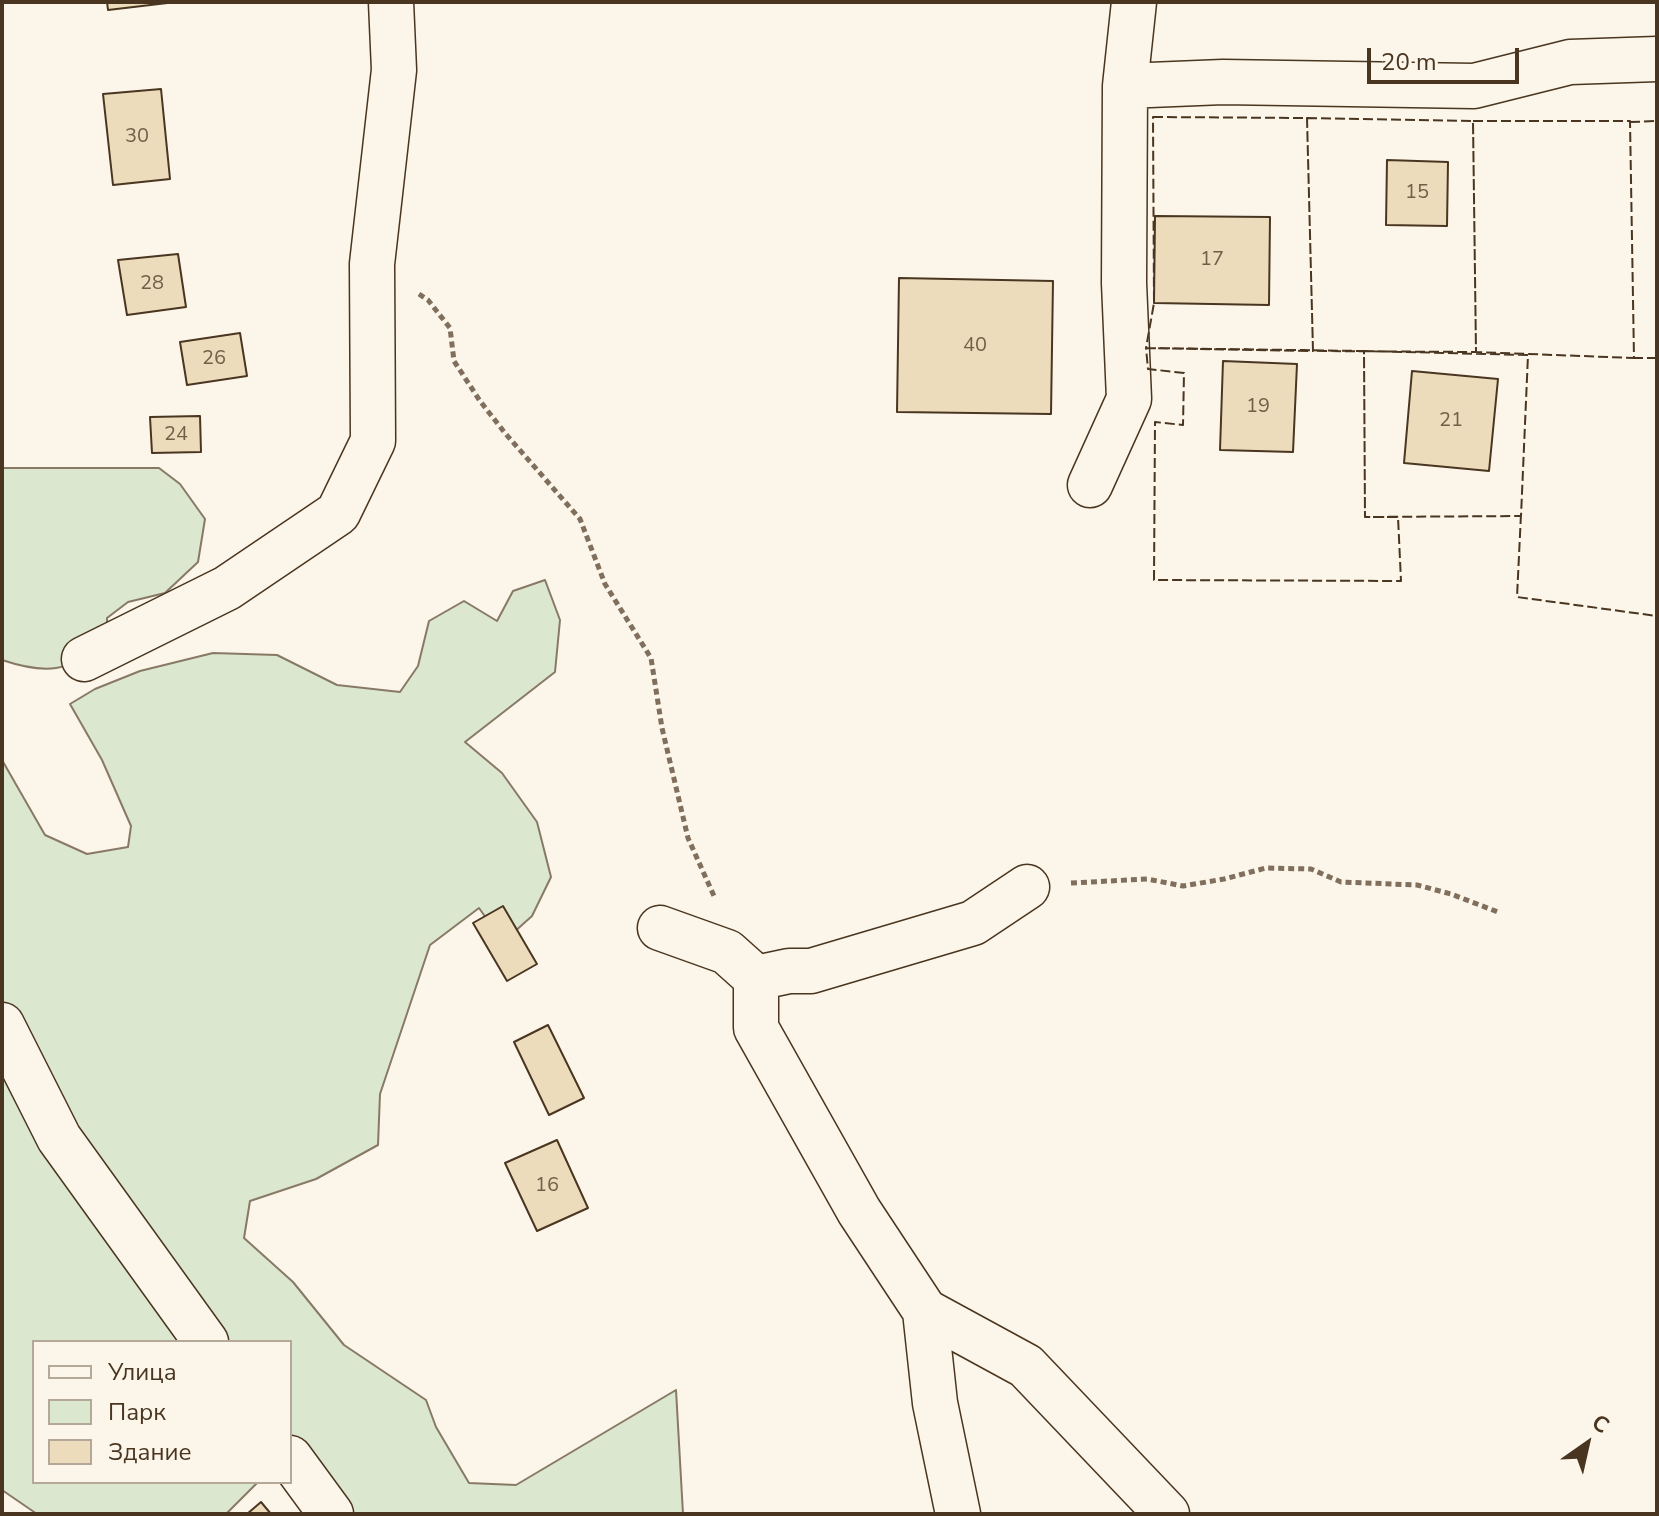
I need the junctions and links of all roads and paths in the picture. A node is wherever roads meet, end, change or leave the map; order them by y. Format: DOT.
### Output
graph roads {
  1 [pos="391,2"];
  2 [pos="1134,2"];
  3 [pos="1657,59"];
  4 [pos="1125,86"];
  5 [pos="372,264"];
  6 [pos="1090,485"];
  7 [pos="84,659"];
  8 [pos="1027,887"];
  9 [pos="1498,912"];
  10 [pos="660,928"];
  11 [pos="741,965"];
  12 [pos="2,1025"];
  13 [pos="925,1311"];
  14 [pos="205,1340"];
  15 [pos="292,1461"];
  16 [pos="331,1514"];
  17 [pos="958,1514"];
  18 [pos="1167,1514"];
  1 -- 5 [label="street"];
  2 -- 4 [label="street"];
  3 -- 4 [label="street"];
  4 -- 6 [label="street"];
  5 -- 7 [label="street"];
  5 -- 11 [label="path"];
  8 -- 9 [label="path"];
  8 -- 11 [label="street"];
  10 -- 11 [label="street"];
  11 -- 13 [label="street"];
  12 -- 14 [label="street"];
  13 -- 17 [label="street"];
  13 -- 18 [label="street"];
  15 -- 16 [label="street"];
}
